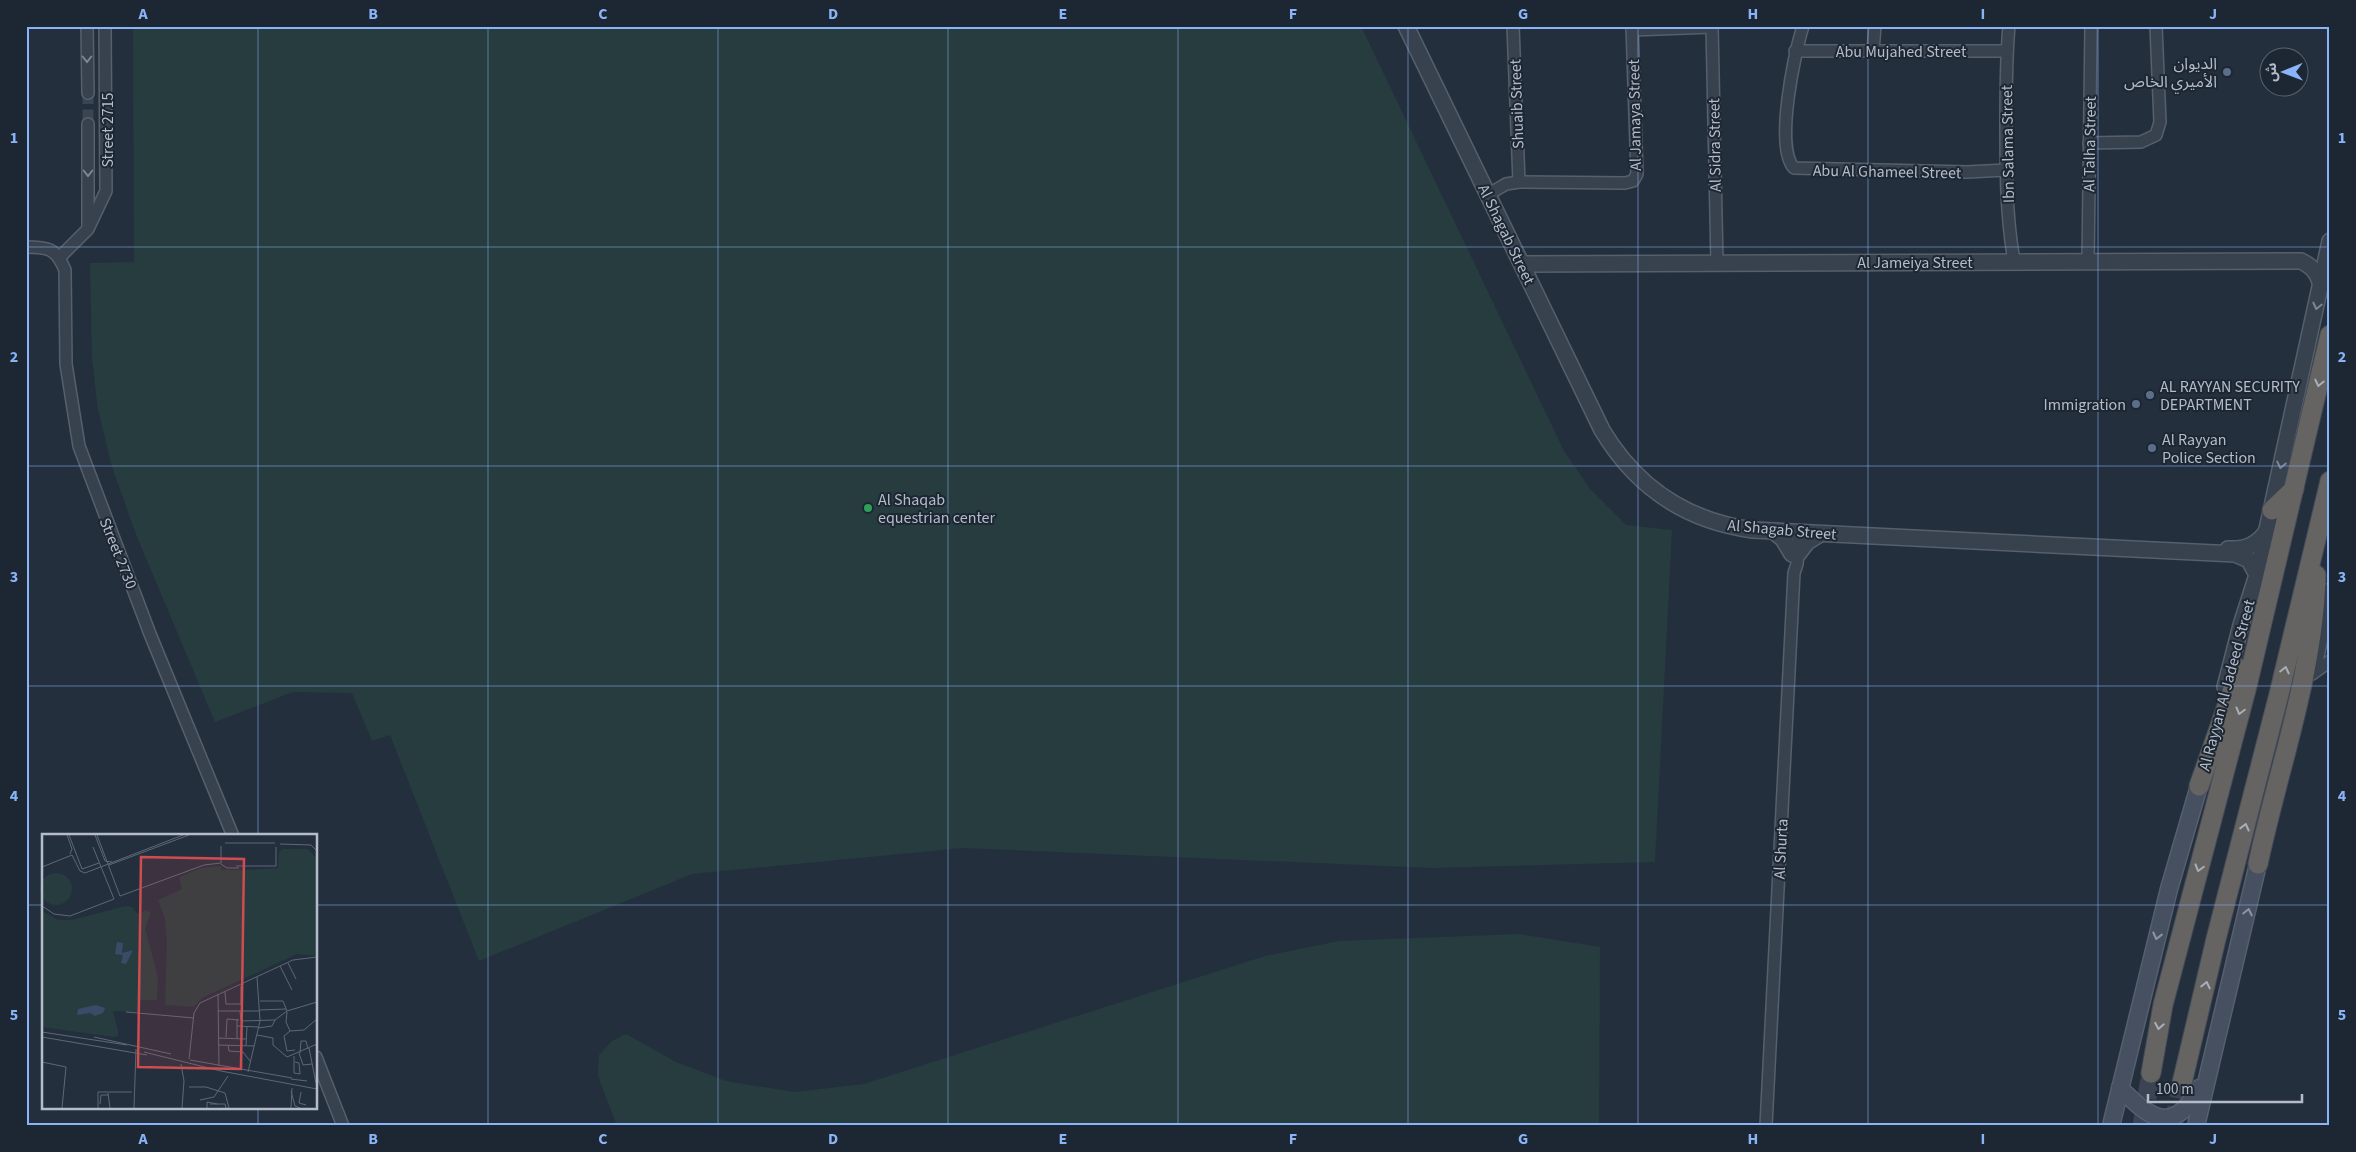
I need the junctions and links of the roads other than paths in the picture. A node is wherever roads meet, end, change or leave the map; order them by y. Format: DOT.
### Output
graph roads {
  1 [pos="87,26"];
  2 [pos="105,26"];
  3 [pos="1395,26"];
  4 [pos="1513,26"];
  5 [pos="1803,26"];
  6 [pos="1875,26"];
  7 [pos="2008,26"];
  8 [pos="2091,26"];
  9 [pos="2156,26"];
  10 [pos="1712,27"];
  11 [pos="1632,28"];
  12 [pos="1411,29"];
  13 [pos="1795,50"];
  14 [pos="2006,51"];
  15 [pos="1873,52"];
  16 [pos="107,81"];
  17 [pos="107,133"];
  18 [pos="2090,142"];
  19 [pos="2006,170"];
  20 [pos="1519,182"];
  21 [pos="1494,191"];
  22 [pos="88,229"];
  23 [pos="2330,241"];
  24 [pos="26,247"];
  25 [pos="60,257"];
  26 [pos="2014,261"];
  27 [pos="2088,261"];
  28 [pos="2301,261"];
  29 [pos="1716,263"];
  30 [pos="1526,264"];
  31 [pos="2321,286"];
  32 [pos="1551,318"];
  33 [pos="2330,335"];
  34 [pos="2330,480"];
  35 [pos="2294,489"];
  36 [pos="2272,510"];
  37 [pos="2268,529"];
  38 [pos="1773,531"];
  39 [pos="1796,532"];
  40 [pos="1820,534"];
  41 [pos="1908,534"];
  42 [pos="2316,536"];
  43 [pos="2282,542"];
  44 [pos="2108,545"];
  45 [pos="1795,554"];
  46 [pos="2258,575"];
  47 [pos="2330,591"];
  48 [pos="2323,623"];
  49 [pos="2330,641"];
  50 [pos="2330,661"];
  51 [pos="2312,674"];
  52 [pos="2199,786"];
  53 [pos="232,834"];
  54 [pos="2258,864"];
  55 [pos="318,1062"];
  56 [pos="2210,1068"];
  57 [pos="2151,1073"];
  58 [pos="2182,1083"];
  59 [pos="2120,1088"];
  60 [pos="2199,1123"];
  61 [pos="2112,1124"];
  62 [pos="343,1126"];
  63 [pos="1766,1126"];
  1 -- 16 [label="street, Street 2715, one-way"];
  2 -- 16 [label="street, Street 2715"];
  3 -- 12 [label="street"];
  4 -- 20 [label="street, Shuaib Street"];
  5 -- 13 [label="street, Abu Al Ghameel Street"];
  6 -- 15 [label="street"];
  7 -- 14 [label="street, Ibn Salama Street"];
  8 -- 18 [label="street, Al Talha Street"];
  9 -- 18 [label="street"];
  10 -- 11 [label="street, Al Sidra Street"];
  10 -- 29 [label="street, Al Sidra Street"];
  11 -- 20 [label="street, Al Jamaya Street"];
  12 -- 21 [label="street, Al Shagab Street"];
  12 -- 30 [label="street, Al Shagab Street"];
  13 -- 15 [label="street, Abu Mujahed Street"];
  13 -- 19 [label="street, Abu Al Ghameel Street"];
  14 -- 15 [label="street, Abu Mujahed Street"];
  14 -- 19 [label="street, Ibn Salama Street"];
  16 -- 17 [label="street, Street 2715"];
  17 -- 22 [label="street, Street 2715"];
  17 -- 22 [label="street, Street 2715, one-way"];
  18 -- 27 [label="street, Al Talha Street"];
  19 -- 26 [label="street, Ibn Salama Street"];
  20 -- 21 [label="street, Al Jamaya Street"];
  21 -- 30 [label="street, Al Shagab Street"];
  22 -- 25 [label="street, Street 2715"];
  23 -- 28 [label="street"];
  23 -- 31 [label="street, Al Rayyan Al Jadeed Street"];
  24 -- 25 [label="street"];
  25 -- 53 [label="street, Street 2730"];
  26 -- 27 [label="street, Al Jameiya Street"];
  26 -- 29 [label="street, Al Jameiya Street"];
  27 -- 28 [label="street, Al Jameiya Street"];
  28 -- 31 [label="street"];
  29 -- 30 [label="street, Al Jameiya Street"];
  30 -- 32 [label="street, Al Shagab Street"];
  31 -- 36 [label="street, Al Rayyan Al Jadeed Street, one-way"];
  32 -- 38 [label="street, Al Shagab Street"];
  32 -- 41 [label="street, Al Shagab Street"];
  33 -- 35 [label="highway, Al Rayyan Al Jadeed Street, one-way"];
  34 -- 42 [label="highway"];
  35 -- 36 [label="highway"];
  35 -- 43 [label="highway, Al Rayyan Al Jadeed Street"];
  36 -- 37 [label="street, Al Rayyan Al Jadeed Street"];
  37 -- 44 [label="street, Al Shagab Street"];
  37 -- 46 [label="street, Al Rayyan Al Jadeed Street"];
  38 -- 39 [label="street, Al Shagab Street"];
  38 -- 45 [label="street"];
  39 -- 40 [label="street, Al Shagab Street"];
  39 -- 45 [label="street, Al Shurta"];
  40 -- 41 [label="street, Al Shagab Street"];
  40 -- 45 [label="street"];
  41 -- 44 [label="street, Al Shagab Street"];
  42 -- 54 [label="highway"];
  58 -- 42 [label="highway, one-way"];
  43 -- 52 [label="highway"];
  43 -- 57 [label="highway, Al Rayyan Al Jadeed Street, one-way"];
  44 -- 46 [label="street, Al Shagab Street"];
  45 -- 63 [label="street, Al Shurta"];
  46 -- 52 [label="street, Al Rayyan Al Jadeed Street"];
  47 -- 48 [label="street"];
  48 -- 49 [label="street"];
  48 -- 51 [label="street"];
  50 -- 51 [label="street"];
  51 -- 54 [label="street"];
  52 -- 59 [label="main road, Al Rayyan Al Jadeed Street, one-way"];
  56 -- 54 [label="main road, one-way"];
  55 -- 62 [label="street"];
  56 -- 59 [label="main road"];
  56 -- 60 [label="main road"];
  59 -- 61 [label="main road, Al Rayyan Al Jadeed Street"];
}
